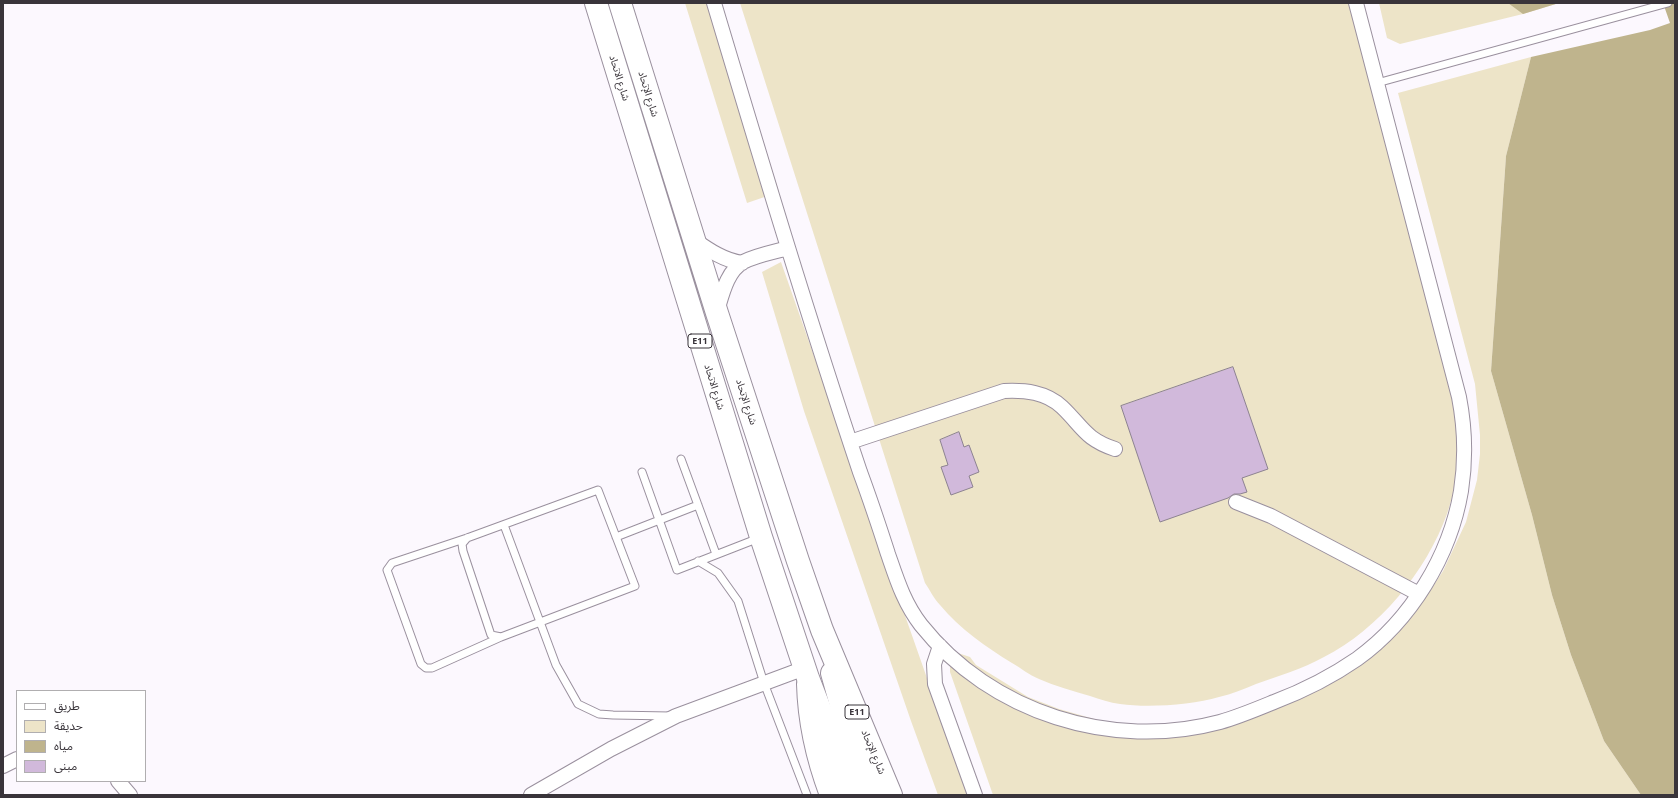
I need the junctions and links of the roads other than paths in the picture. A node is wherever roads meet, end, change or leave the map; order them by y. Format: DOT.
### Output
graph roads {
  1 [pos="596,3"];
  2 [pos="620,3"];
  3 [pos="714,3"];
  4 [pos="1356,3"];
  5 [pos="1668,3"];
  6 [pos="1377,83"];
  7 [pos="693,239"];
  8 [pos="788,248"];
  9 [pos="742,263"];
  10 [pos="717,314"];
  11 [pos="850,442"];
  12 [pos="1115,449"];
  13 [pos="681,459"];
  14 [pos="642,472"];
  15 [pos="1236,502"];
  16 [pos="698,505"];
  17 [pos="660,520"];
  18 [pos="504,525"];
  19 [pos="616,537"];
  20 [pos="761,537"];
  21 [pos="467,538"];
  22 [pos="716,554"];
  23 [pos="698,561"];
  24 [pos="1419,594"];
  25 [pos="540,623"];
  26 [pos="822,630"];
  27 [pos="501,637"];
  28 [pos="940,646"];
  29 [pos="807,673"];
  30 [pos="764,683"];
  31 [pos="676,716"];
  32 [pos="16,760"];
  33 [pos="3,766"];
  34 [pos="119,782"];
  35 [pos="130,795"];
  36 [pos="530,795"];
  37 [pos="807,795"];
  38 [pos="831,795"];
  39 [pos="853,795"];
  40 [pos="873,795"];
  41 [pos="891,795"];
  42 [pos="975,795"];
  1 -- 20 [label="main road, شارع الاتحاد / E11"];
  2 -- 7 [label="main road, شارع الإتحاد / E11"];
  3 -- 8 [label="street"];
  4 -- 6 [label="street"];
  5 -- 6 [label="lane"];
  6 -- 24 [label="street"];
  7 -- 9 [label="street"];
  7 -- 10 [label="main road, شارع الإتحاد / E11"];
  8 -- 9 [label="street"];
  8 -- 11 [label="street"];
  9 -- 10 [label="street"];
  10 -- 26 [label="main road, شارع الإتحاد / E11"];
  11 -- 12 [label="street"];
  11 -- 28 [label="street"];
  13 -- 16 [label="lane"];
  14 -- 17 [label="lane"];
  15 -- 24 [label="street"];
  16 -- 17 [label="lane"];
  16 -- 22 [label="lane"];
  17 -- 19 [label="lane"];
  17 -- 23 [label="lane"];
  18 -- 19 [label="lane"];
  18 -- 21 [label="lane"];
  18 -- 25 [label="lane"];
  19 -- 25 [label="lane"];
  20 -- 22 [label="lane"];
  20 -- 29 [label="main road, شارع الاتحاد / E11"];
  21 -- 27 [label="lane"];
  21 -- 27 [label="lane"];
  22 -- 23 [label="lane"];
  23 -- 30 [label="lane"];
  24 -- 28 [label="street"];
  25 -- 27 [label="lane"];
  25 -- 31 [label="lane"];
  26 -- 40 [label="main road"];
  26 -- 41 [label="main road, شارع الإتحاد / E11"];
  28 -- 42 [label="street"];
  29 -- 30 [label="street"];
  29 -- 38 [label="main road"];
  29 -- 39 [label="main road, E11"];
  30 -- 31 [label="street"];
  30 -- 37 [label="lane"];
  31 -- 36 [label="street"];
  32 -- 33 [label="street"];
  34 -- 35 [label="street"];
}
